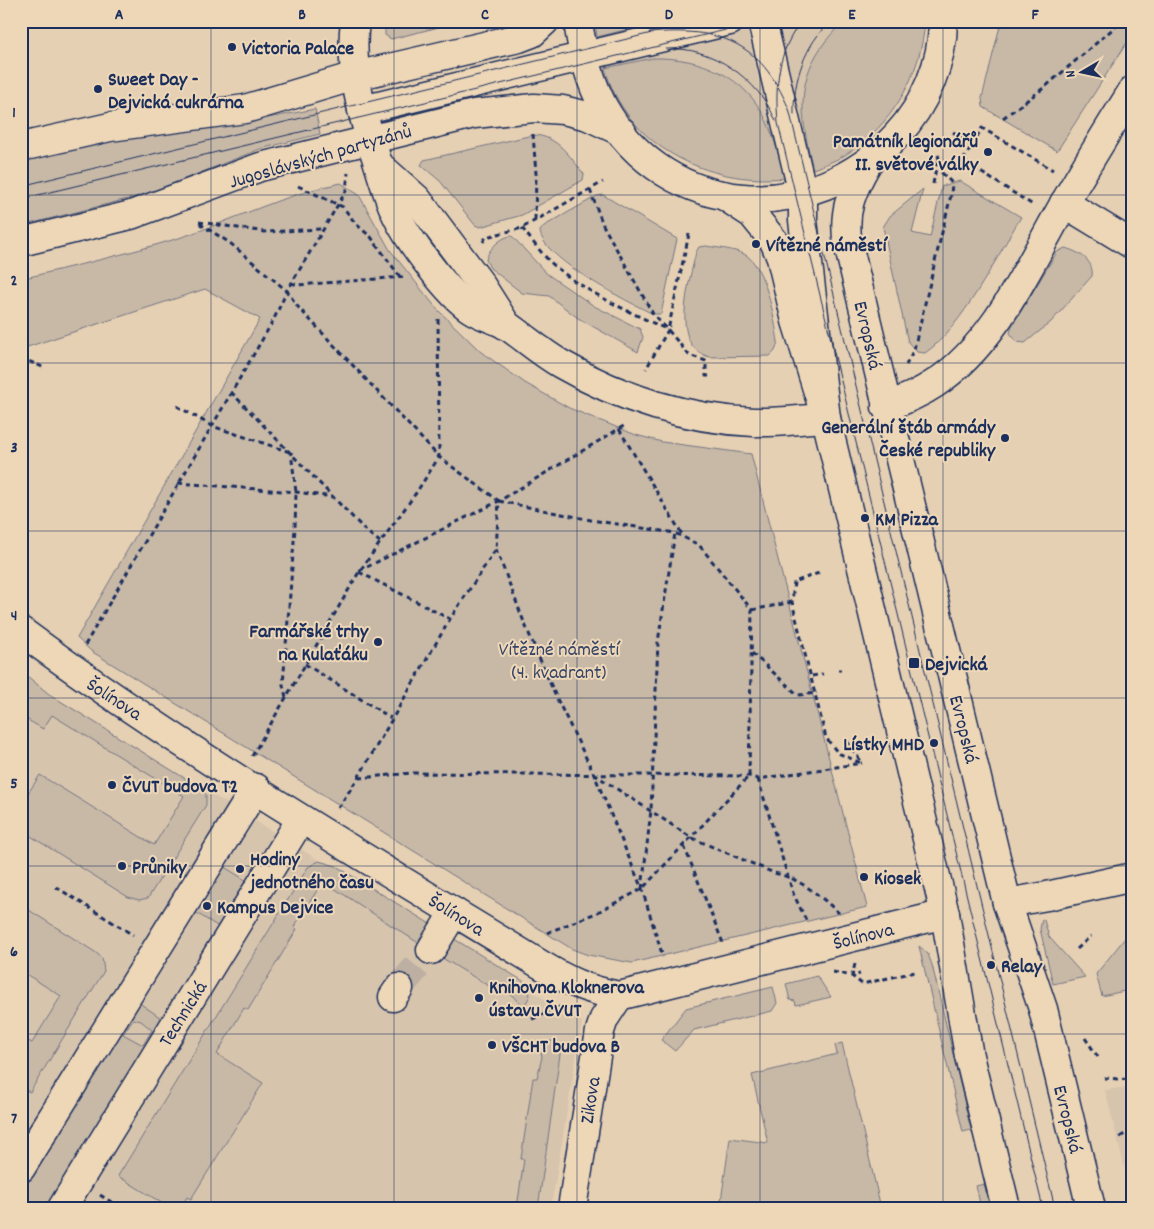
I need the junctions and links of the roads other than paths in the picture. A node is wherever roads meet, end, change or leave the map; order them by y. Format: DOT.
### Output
graph roads {
  1 [pos="355,21"];
  2 [pos="545,21"];
  3 [pos="578,21"];
  4 [pos="730,21"];
  5 [pos="762,21"];
  6 [pos="943,21"];
  7 [pos="963,21"];
  8 [pos="584,57"];
  9 [pos="936,64"];
  10 [pos="355,76"];
  11 [pos="1133,90"];
  12 [pos="362,110"];
  13 [pos="622,132"];
  14 [pos="370,138"];
  15 [pos="21,147"];
  16 [pos="868,162"];
  17 [pos="803,194"];
  18 [pos="723,195"];
  19 [pos="1051,206"];
  20 [pos="21,242"];
  21 [pos="1133,245"];
  22 [pos="886,407"];
  23 [pos="826,418"];
  24 [pos="21,631"];
  25 [pos="256,788"];
  26 [pos="301,819"];
  27 [pos="1133,877"];
  28 [pos="1007,903"];
  29 [pos="454,912"];
  30 [pos="945,914"];
  31 [pos="430,950"];
  32 [pos="619,996"];
  33 [pos="21,1168"];
  34 [pos="62,1208"];
  35 [pos="572,1208"];
  36 [pos="1006,1208"];
  37 [pos="1091,1208"];
  1 -- 10 [label="main road"];
  2 -- 10 [label="main road"];
  3 -- 8 [label="main road"];
  4 -- 8 [label="main road"];
  5 -- 17 [label="main road"];
  6 -- 9 [label="main road"];
  7 -- 9 [label="main road"];
  8 -- 12 [label="main road"];
  8 -- 13 [label="main road"];
  9 -- 16 [label="main road"];
  10 -- 12 [label="main road"];
  10 -- 15 [label="main road"];
  11 -- 19 [label="main road"];
  12 -- 14 [label="main road"];
  13 -- 14 [label="main road, Jugoslávských partyzánů"];
  13 -- 18 [label="main road"];
  14 -- 20 [label="main road, Jugoslávských partyzánů"];
  14 -- 23 [label="main road"];
  16 -- 17 [label="main road"];
  16 -- 22 [label="main road, Evropská"];
  17 -- 18 [label="main road"];
  17 -- 23 [label="main road"];
  18 -- 23 [label="main road"];
  19 -- 21 [label="main road"];
  19 -- 22 [label="main road"];
  22 -- 28 [label="main road, Evropská"];
  23 -- 30 [label="main road"];
  24 -- 25 [label="main road, Šolínova"];
  25 -- 26 [label="main road, Šolínova"];
  25 -- 33 [label="main road"];
  26 -- 29 [label="main road, Šolínova"];
  26 -- 34 [label="main road, Technická"];
  27 -- 28 [label="main road"];
  28 -- 37 [label="main road, Evropská"];
  29 -- 31 [label="main road"];
  29 -- 32 [label="main road, Šolínova"];
  30 -- 32 [label="main road, Šolínova"];
  30 -- 36 [label="main road"];
  32 -- 35 [label="main road, Zikova"];
}
